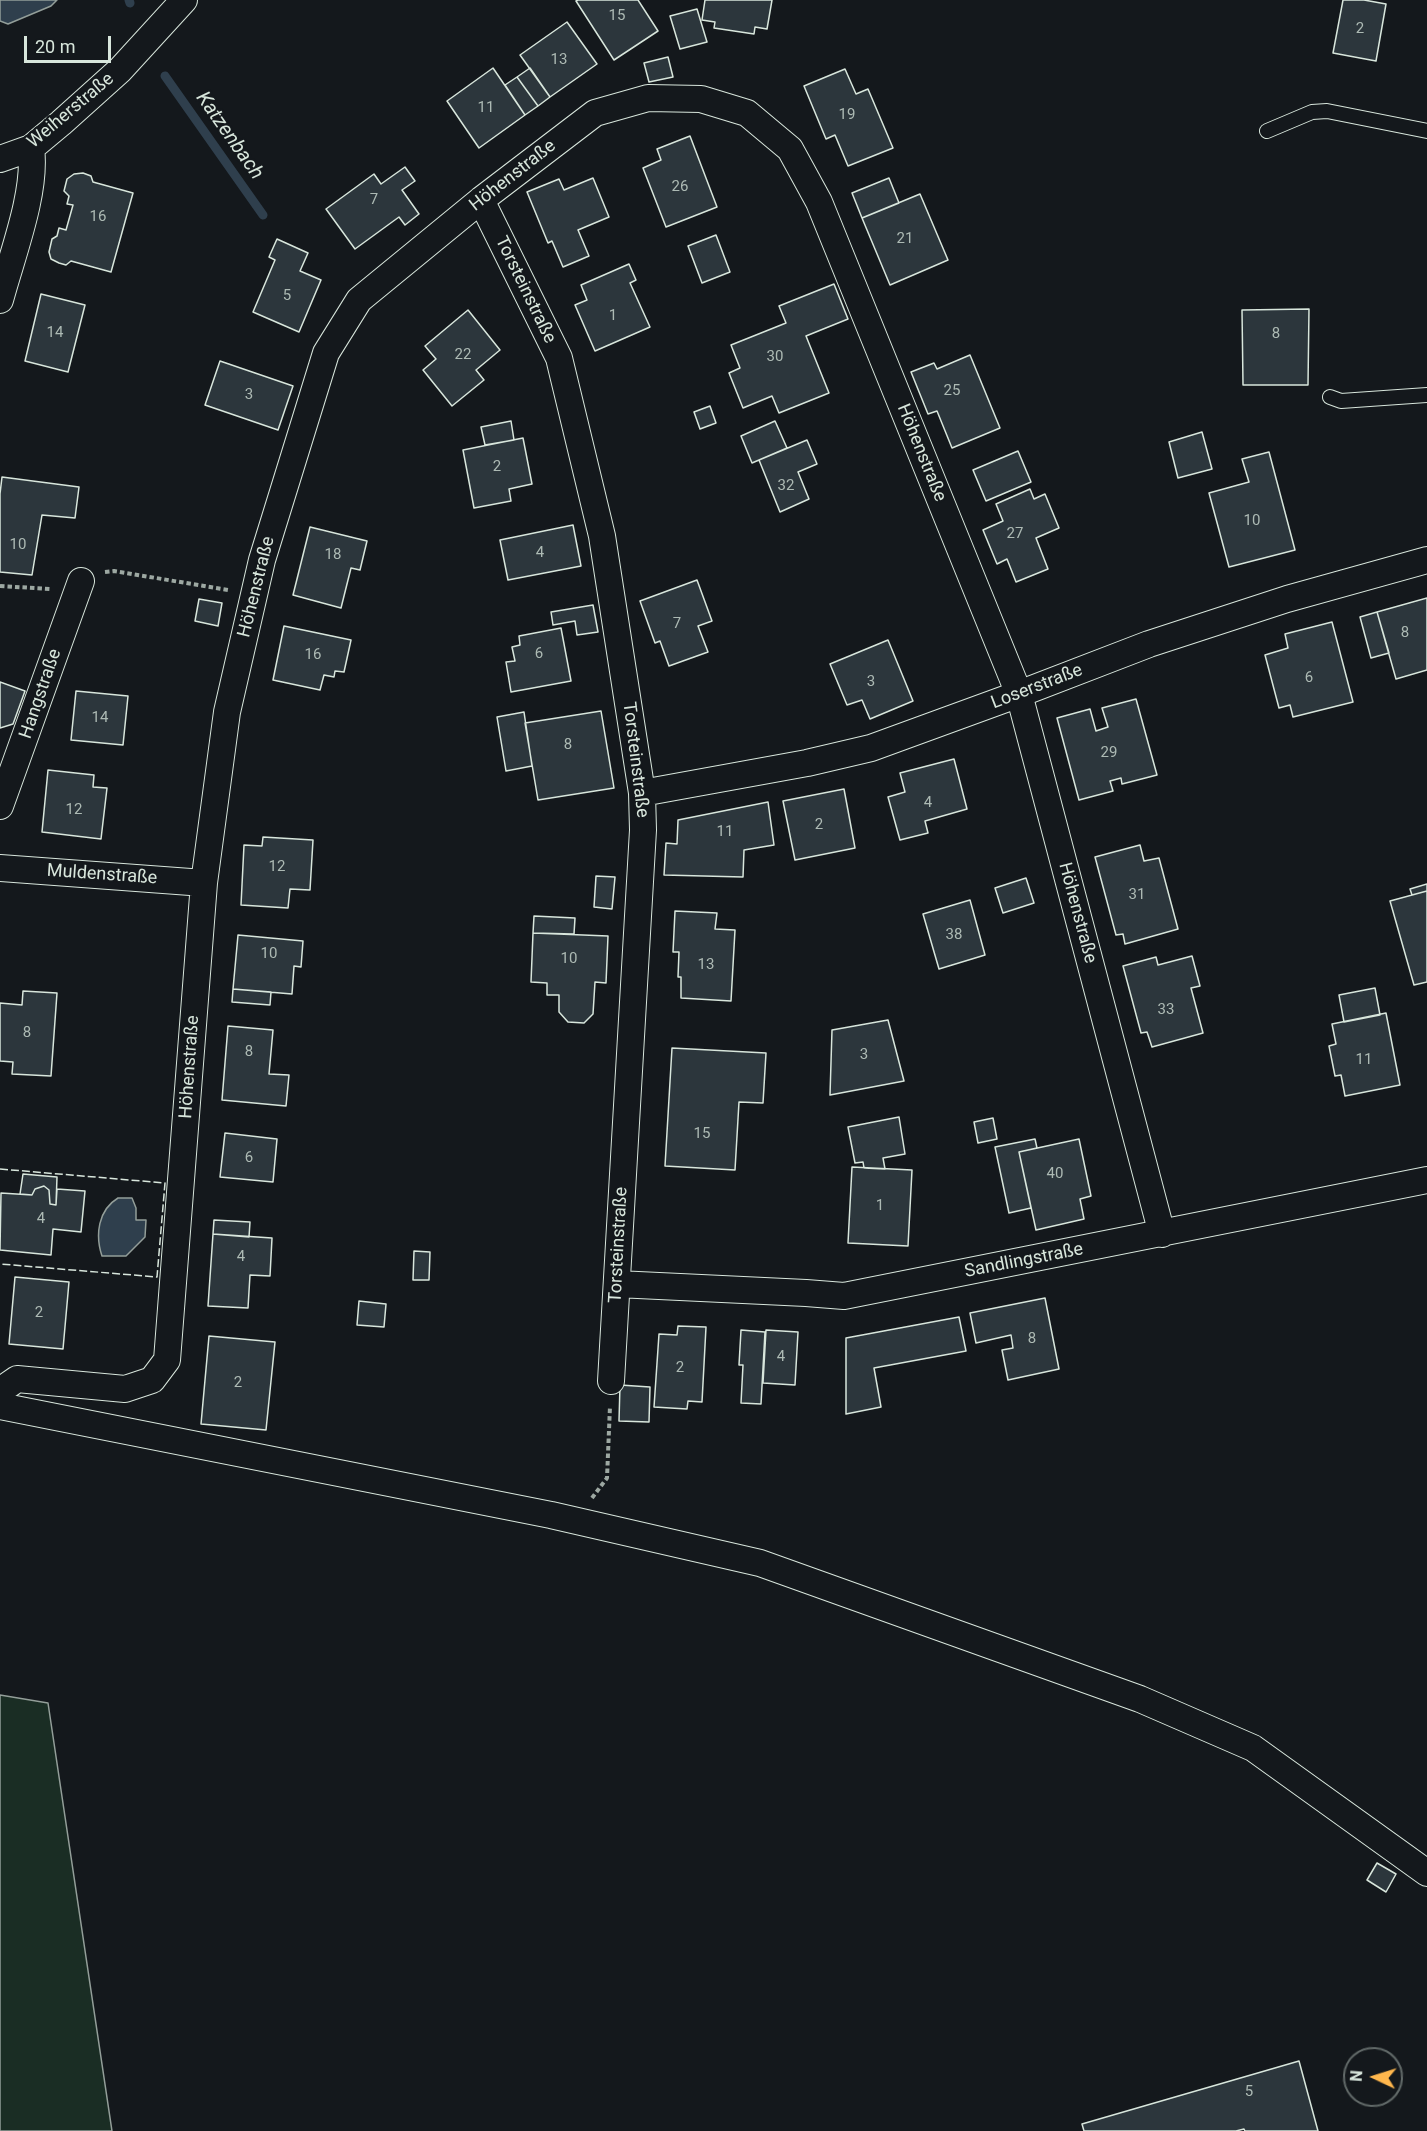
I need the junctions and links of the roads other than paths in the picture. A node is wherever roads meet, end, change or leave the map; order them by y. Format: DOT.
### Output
graph roads {
  1 [pos="184,0"];
  2 [pos="1427,130"];
  3 [pos="1267,131"];
  4 [pos="31,148"];
  5 [pos="0,159"];
  6 [pos="481,200"];
  7 [pos="0,300"];
  8 [pos="1427,395"];
  9 [pos="1330,397"];
  10 [pos="1427,560"];
  11 [pos="81,581"];
  12 [pos="1019,694"];
  13 [pos="642,793"];
  14 [pos="0,806"];
  15 [pos="0,868"];
  16 [pos="204,883"];
  17 [pos="1427,1180"];
  18 [pos="1162,1234"];
  19 [pos="617,1284"];
  20 [pos="611,1381"];
  21 [pos="0,1391"];
  22 [pos="0,1406"];
  23 [pos="1427,1873"];
  1 -- 4 [label="street, Weiherstraße"];
  2 -- 3 [label="lane"];
  4 -- 5 [label="street, Weiherstraße"];
  4 -- 7 [label="street"];
  6 -- 12 [label="street, Höhenstraße"];
  6 -- 13 [label="street, Torsteinstraße"];
  6 -- 16 [label="street, Höhenstraße"];
  8 -- 9 [label="lane"];
  10 -- 12 [label="street, Loserstraße"];
  11 -- 14 [label="street, Hangstraße"];
  12 -- 13 [label="street, Loserstraße"];
  12 -- 18 [label="street, Höhenstraße"];
  13 -- 19 [label="street, Torsteinstraße"];
  15 -- 16 [label="street, Muldenstraße"];
  16 -- 21 [label="street, Höhenstraße"];
  17 -- 18 [label="street, Sandlingstraße"];
  18 -- 19 [label="street, Sandlingstraße"];
  19 -- 20 [label="street, Torsteinstraße"];
  22 -- 23 [label="street"];
}
